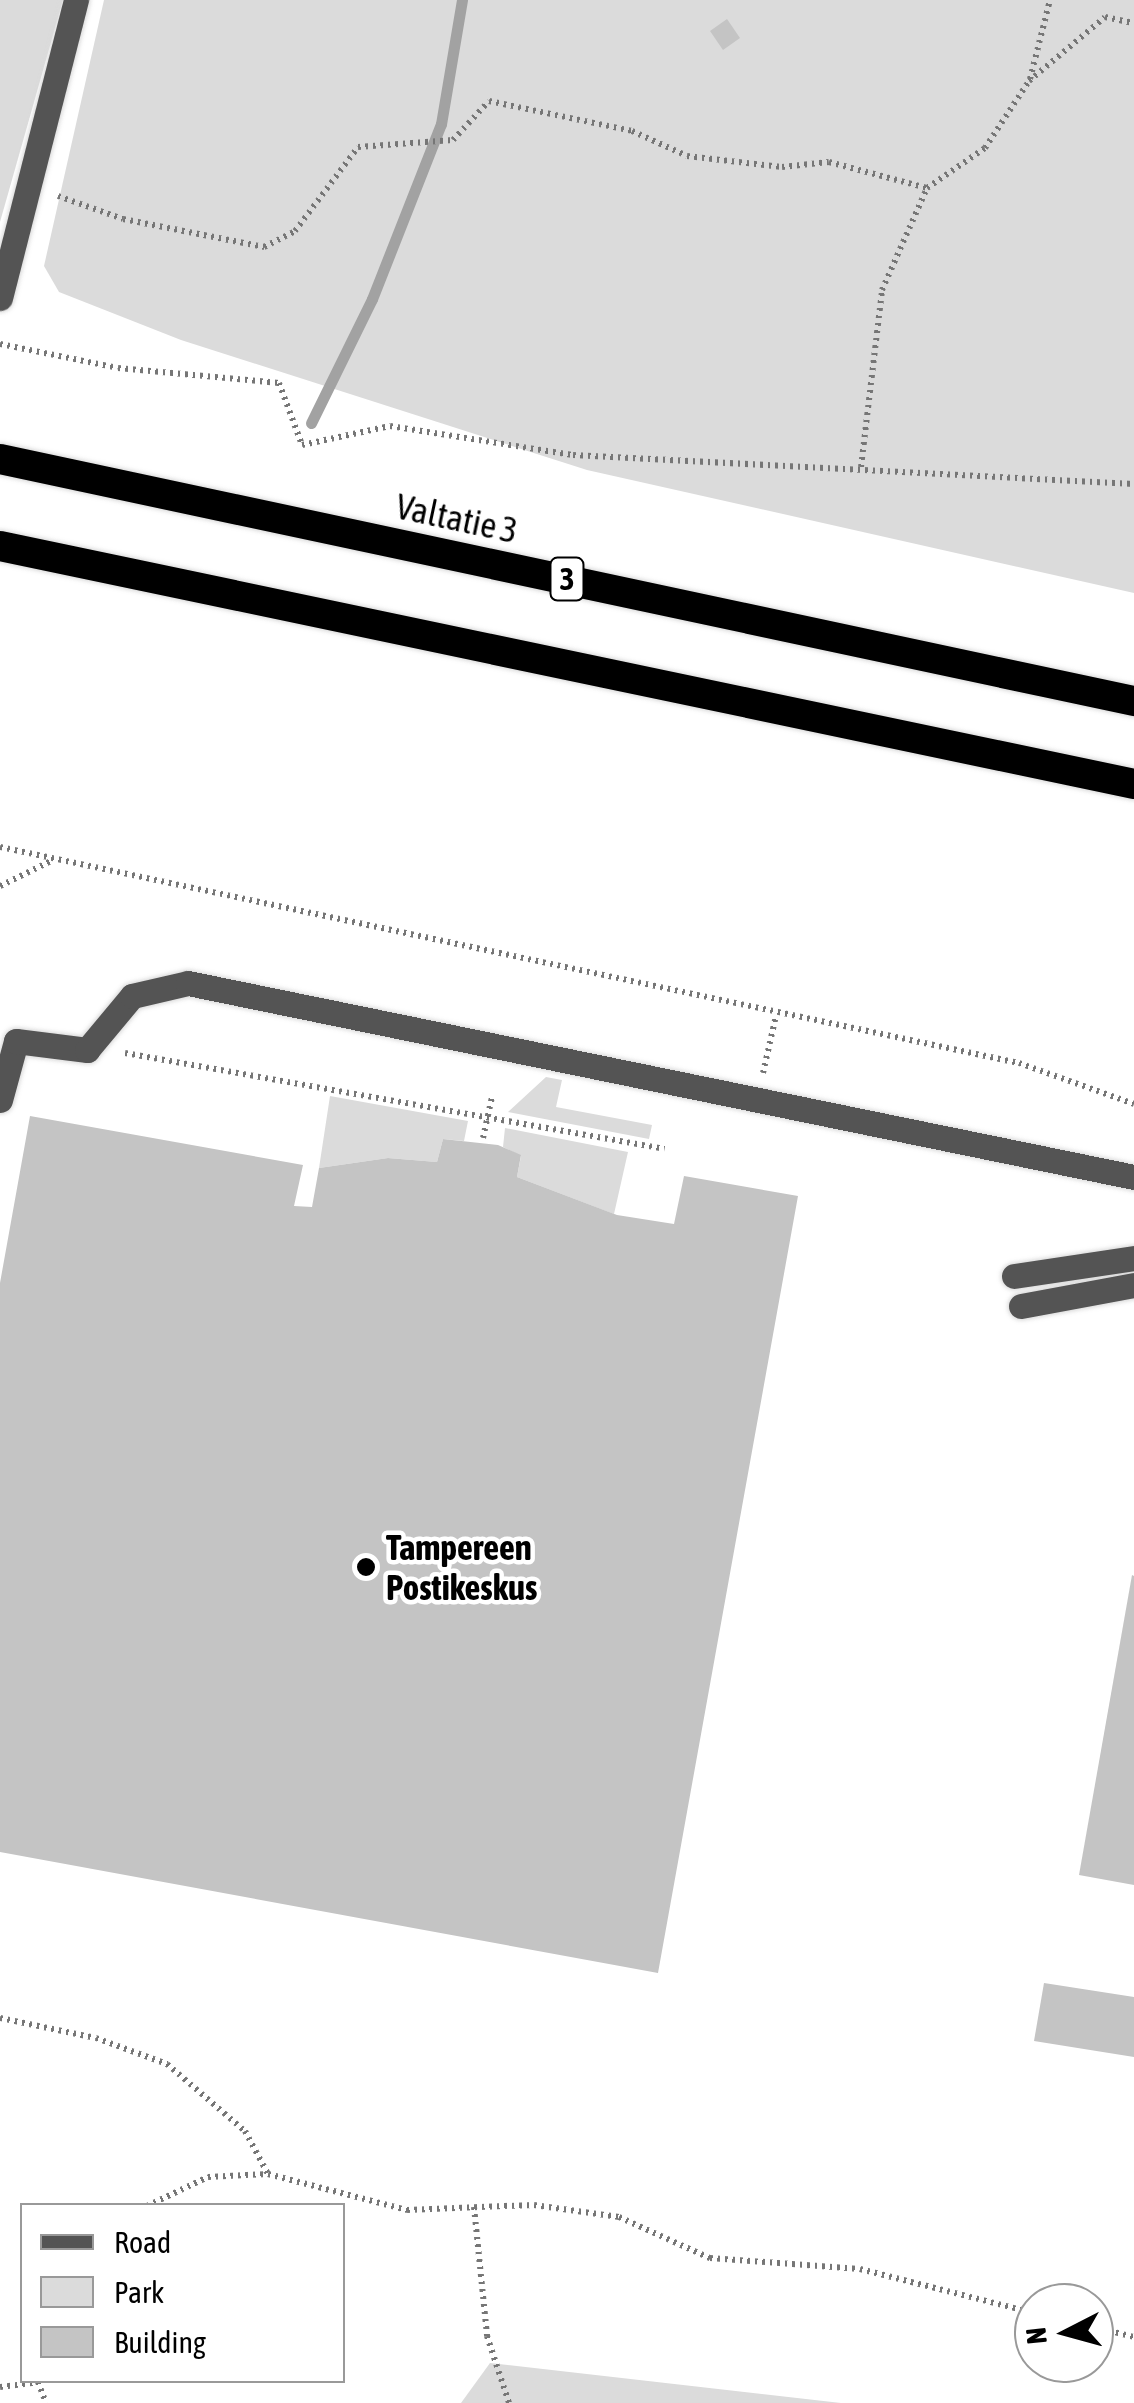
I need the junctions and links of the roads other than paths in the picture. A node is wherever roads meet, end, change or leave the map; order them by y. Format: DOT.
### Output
graph roads {
  1 [pos="76,0"];
  2 [pos="0,298"];
  3 [pos="0,459"];
  4 [pos="0,546"];
  5 [pos="1134,701"];
  6 [pos="1134,784"];
  7 [pos="0,1100"];
  8 [pos="1134,1176"];
  9 [pos="1134,1258"];
  10 [pos="1014,1276"];
  11 [pos="1134,1285"];
  12 [pos="1021,1306"];
  1 -- 2 [label="street"];
  3 -- 5 [label="highway, Valtatie 3 / 3"];
  4 -- 6 [label="highway, 3"];
  7 -- 8 [label="street"];
  9 -- 10 [label="street"];
  11 -- 12 [label="street"];
}
